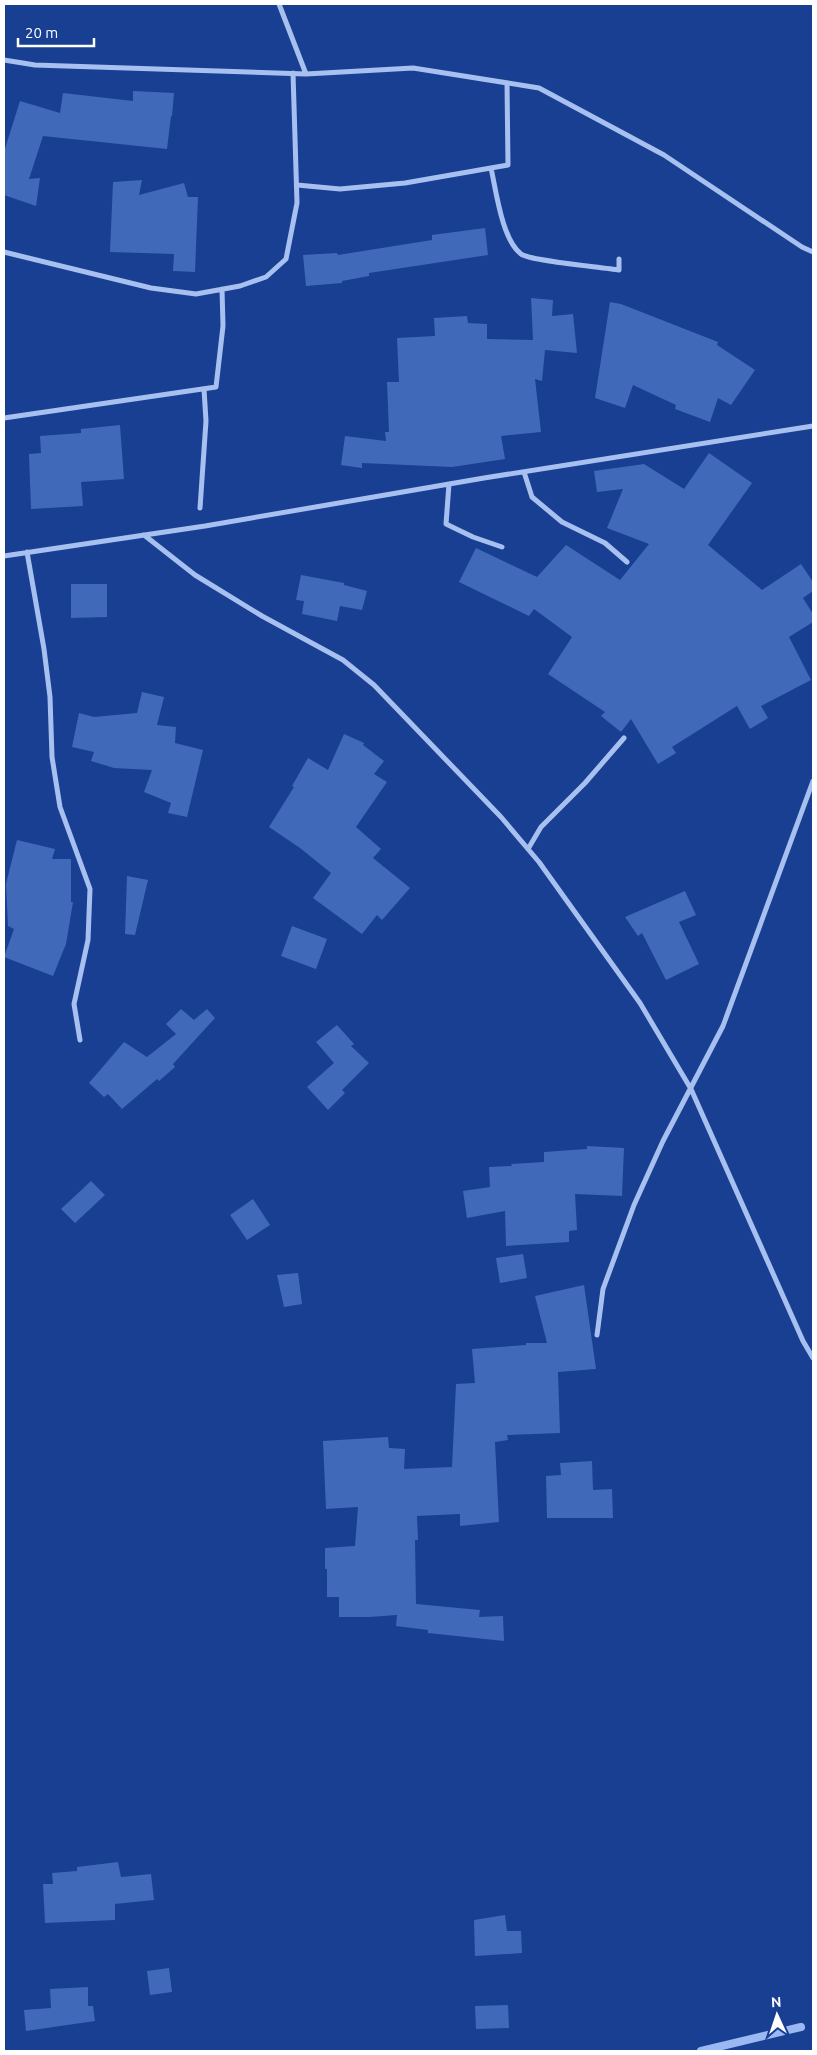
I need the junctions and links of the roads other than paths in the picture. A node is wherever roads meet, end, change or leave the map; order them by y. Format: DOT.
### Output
graph roads {
  1 [pos="279,4"];
  2 [pos="4,60"];
  3 [pos="293,73"];
  4 [pos="306,74"];
  5 [pos="507,83"];
  6 [pos="491,168"];
  7 [pos="296,185"];
  8 [pos="4,252"];
  9 [pos="813,252"];
  10 [pos="619,259"];
  11 [pos="222,289"];
  12 [pos="204,389"];
  13 [pos="4,418"];
  14 [pos="813,426"];
  15 [pos="524,472"];
  16 [pos="449,484"];
  17 [pos="200,508"];
  18 [pos="144,535"];
  19 [pos="502,547"];
  20 [pos="26,552"];
  21 [pos="4,556"];
  22 [pos="628,562"];
  23 [pos="624,738"];
  24 [pos="813,781"];
  25 [pos="528,849"];
  26 [pos="80,1040"];
  27 [pos="691,1089"];
  28 [pos="597,1335"];
  29 [pos="813,1358"];
  1 -- 4 [label="street"];
  2 -- 3 [label="street"];
  3 -- 4 [label="street"];
  3 -- 7 [label="street"];
  4 -- 5 [label="street"];
  5 -- 6 [label="street"];
  5 -- 9 [label="street"];
  6 -- 7 [label="street"];
  6 -- 10 [label="street"];
  7 -- 11 [label="street"];
  8 -- 11 [label="street"];
  11 -- 12 [label="street"];
  12 -- 13 [label="street"];
  12 -- 17 [label="street"];
  14 -- 15 [label="street"];
  15 -- 16 [label="street"];
  15 -- 22 [label="street"];
  16 -- 18 [label="street"];
  16 -- 19 [label="street"];
  18 -- 20 [label="street"];
  18 -- 25 [label="street"];
  20 -- 21 [label="street"];
  20 -- 26 [label="street"];
  23 -- 25 [label="street"];
  24 -- 27 [label="street"];
  25 -- 27 [label="street"];
  27 -- 28 [label="street"];
  27 -- 29 [label="street"];
}
